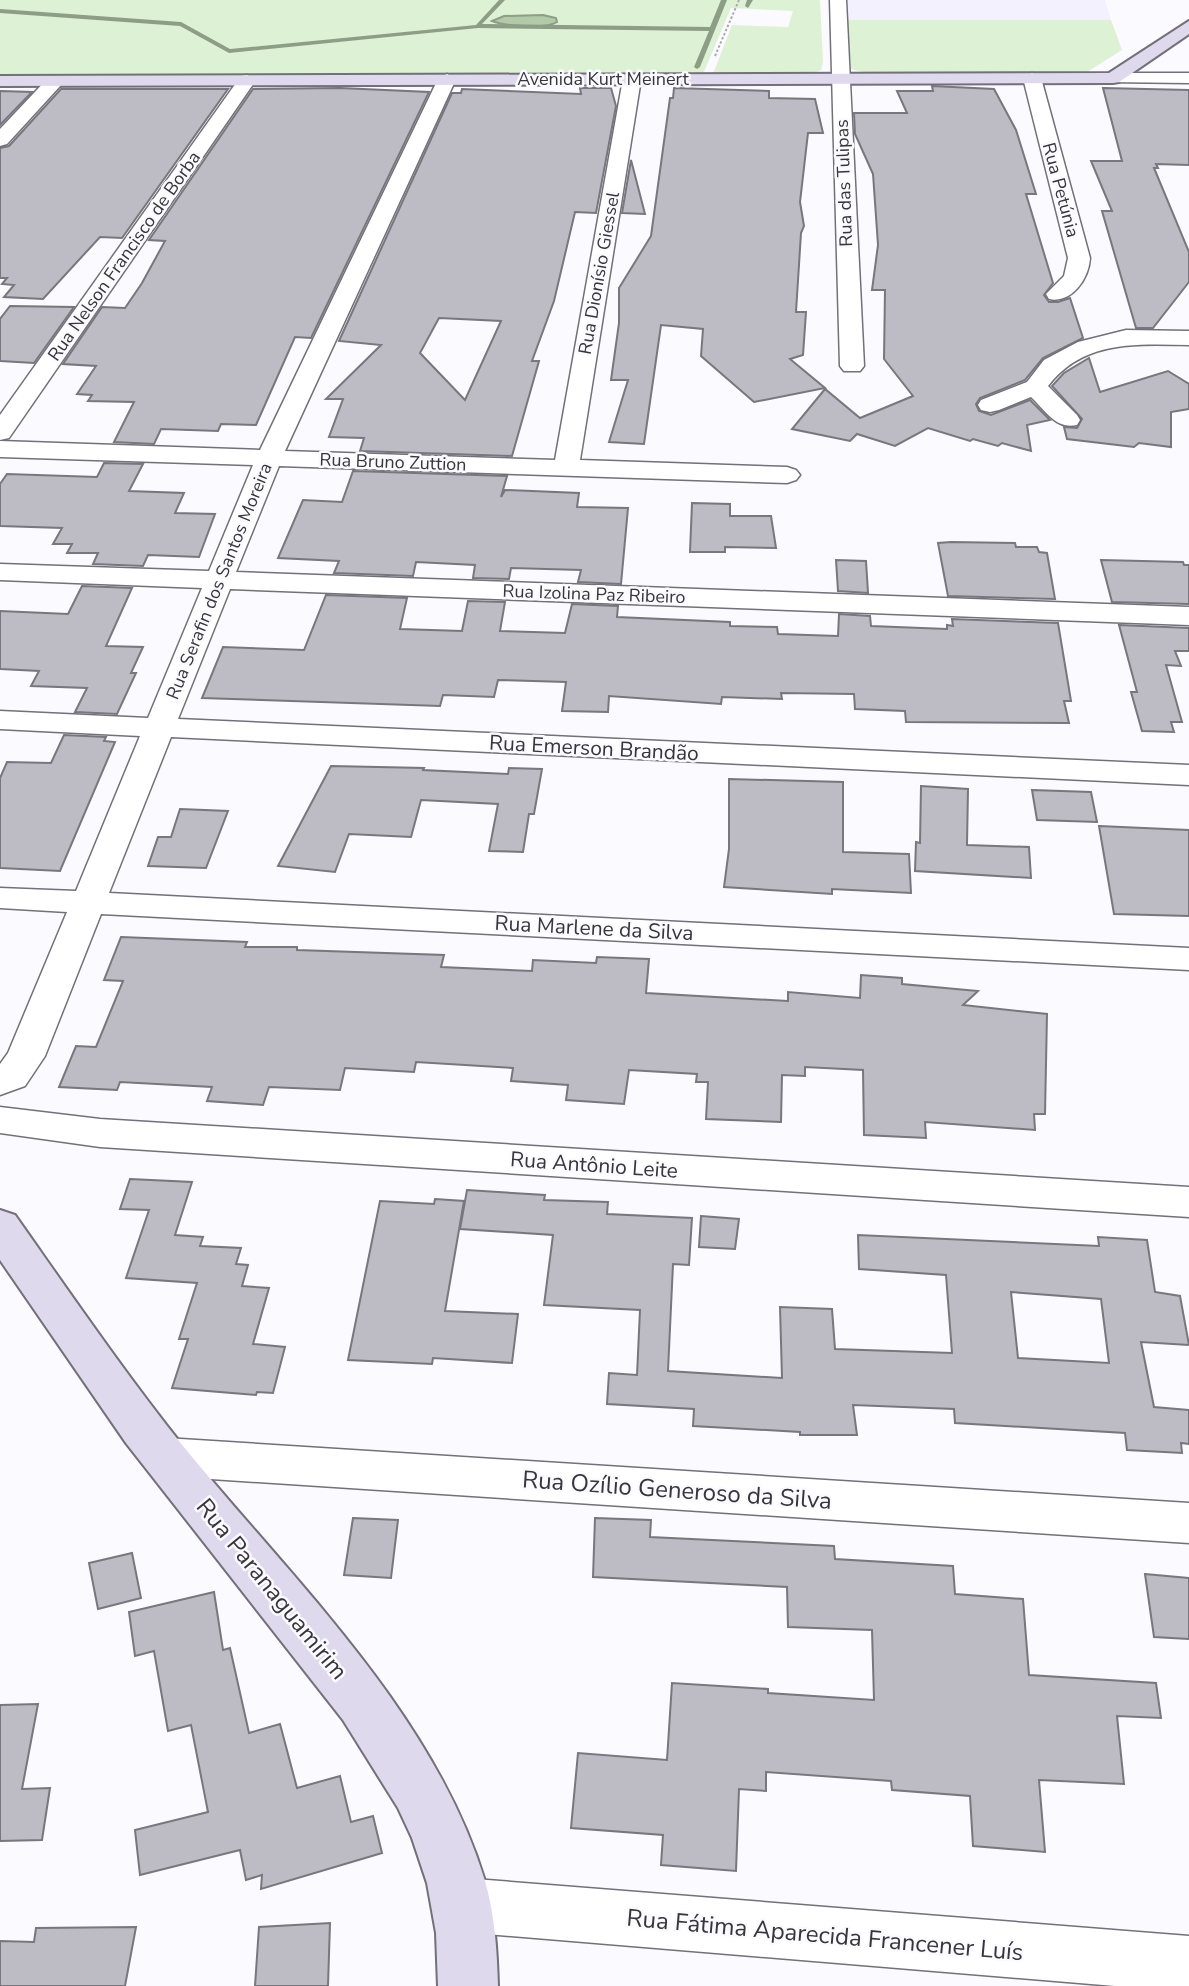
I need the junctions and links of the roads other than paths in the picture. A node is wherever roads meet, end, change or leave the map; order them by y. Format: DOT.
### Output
graph roads {
  1 [pos="838,0"];
  2 [pos="1187,29"];
  3 [pos="1032,78"];
  4 [pos="1113,78"];
  5 [pos="1189,78"];
  6 [pos="447,79"];
  7 [pos="632,79"];
  8 [pos="840,79"];
  9 [pos="247,80"];
  10 [pos="0,81"];
  11 [pos="55,81"];
  12 [pos="0,140"];
  13 [pos="1057,294"];
  14 [pos="1189,338"];
  15 [pos="852,366"];
  16 [pos="1035,387"];
  17 [pos="990,405"];
  18 [pos="1068,420"];
  19 [pos="0,433"];
  20 [pos="0,449"];
  21 [pos="269,458"];
  22 [pos="566,468"];
  23 [pos="787,475"];
  24 [pos="0,572"];
  25 [pos="220,580"];
  26 [pos="1189,616"];
  27 [pos="0,720"];
  28 [pos="160,728"];
  29 [pos="1189,775"];
  30 [pos="0,898"];
  31 [pos="89,902"];
  32 [pos="1189,959"];
  33 [pos="0,1082"];
  34 [pos="0,1120"];
  35 [pos="1189,1202"];
  36 [pos="0,1226"];
  37 [pos="165,1457"];
  38 [pos="1189,1523"];
  39 [pos="462,1905"];
  40 [pos="1189,1964"];
  41 [pos="468,1986"];
  1 -- 8 [label="street, Rua das Tulipas"];
  2 -- 4 [label="main road"];
  3 -- 4 [label="main road, Avenida Kurt Meinert"];
  3 -- 8 [label="main road, Avenida Kurt Meinert"];
  3 -- 13 [label="street, Rua Petúnia"];
  4 -- 5 [label="street"];
  6 -- 7 [label="main road, Avenida Kurt Meinert"];
  6 -- 9 [label="main road, Avenida Kurt Meinert"];
  6 -- 21 [label="street, Rua Serafin dos Santos Moreira"];
  7 -- 8 [label="main road, Avenida Kurt Meinert"];
  7 -- 22 [label="street, Rua Dionísio Giessel"];
  8 -- 15 [label="street, Rua das Tulipas"];
  9 -- 11 [label="main road, Avenida Kurt Meinert"];
  9 -- 19 [label="street, Rua Nelson Francisco de Borba"];
  10 -- 11 [label="main road, Avenida Kurt Meinert"];
  11 -- 12 [label="street"];
  14 -- 16 [label="street"];
  16 -- 17 [label="street"];
  16 -- 18 [label="street"];
  20 -- 21 [label="street, Rua Bruno Zuttion"];
  21 -- 22 [label="street, Rua Bruno Zuttion"];
  21 -- 25 [label="street, Rua Serafin dos Santos Moreira"];
  22 -- 23 [label="street, Rua Bruno Zuttion"];
  24 -- 25 [label="street, Rua Izolina Paz Ribeiro"];
  25 -- 26 [label="street, Rua Izolina Paz Ribeiro"];
  25 -- 28 [label="street, Rua Serafin dos Santos Moreira"];
  27 -- 28 [label="street, Rua Emerson Brandão"];
  28 -- 29 [label="street, Rua Emerson Brandão"];
  28 -- 31 [label="street, Rua Serafin dos Santos Moreira"];
  30 -- 31 [label="street, Rua Marlene da Silva"];
  31 -- 32 [label="street, Rua Marlene da Silva"];
  31 -- 33 [label="street, Rua Serafin dos Santos Moreira"];
  34 -- 35 [label="street, Rua Antônio Leite"];
  36 -- 37 [label="main road, Rua Paranaguamirim"];
  37 -- 38 [label="street, Rua Ozílio Generoso da Silva"];
  37 -- 39 [label="main road, Rua Paranaguamirim"];
  39 -- 40 [label="street, Rua Fátima Aparecida Francener Luís"];
  39 -- 41 [label="main road, Rua Paranaguamirim"];
}
